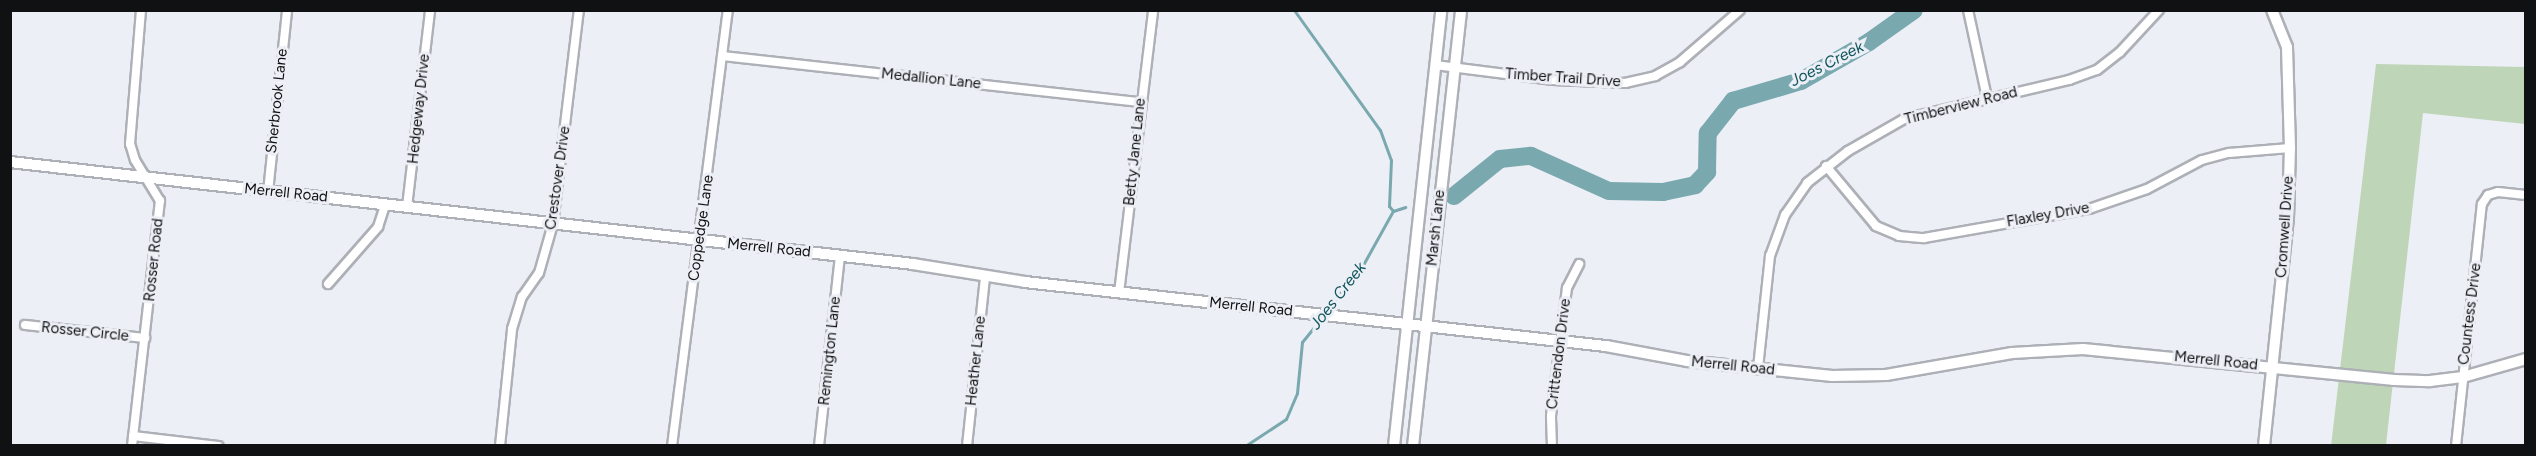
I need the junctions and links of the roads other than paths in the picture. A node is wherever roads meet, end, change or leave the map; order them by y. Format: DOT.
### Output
graph roads {
  1 [pos="141,10"];
  2 [pos="286,10"];
  3 [pos="430,10"];
  4 [pos="579,10"];
  5 [pos="728,10"];
  6 [pos="1153,10"];
  7 [pos="1441,10"];
  8 [pos="1461,10"];
  9 [pos="1740,10"];
  10 [pos="1968,10"];
  11 [pos="2159,10"];
  12 [pos="2272,10"];
  13 [pos="722,56"];
  14 [pos="1435,65"];
  15 [pos="1454,69"];
  16 [pos="1987,99"];
  17 [pos="1140,102"];
  18 [pos="2290,148"];
  19 [pos="10,162"];
  20 [pos="1826,166"];
  21 [pos="147,178"];
  22 [pos="268,192"];
  23 [pos="2526,195"];
  24 [pos="386,205"];
  25 [pos="407,207"];
  26 [pos="554,224"];
  27 [pos="699,240"];
  28 [pos="840,256"];
  29 [pos="1579,264"];
  30 [pos="985,277"];
  31 [pos="328,284"];
  32 [pos="1119,293"];
  33 [pos="1406,324"];
  34 [pos="25,325"];
  35 [pos="1425,326"];
  36 [pos="145,338"];
  37 [pos="1560,341"];
  38 [pos="2526,359"];
  39 [pos="2272,367"];
  40 [pos="1758,368"];
  41 [pos="2463,377"];
  42 [pos="133,436"];
  43 [pos="132,446"];
  44 [pos="218,446"];
  45 [pos="500,446"];
  46 [pos="672,446"];
  47 [pos="819,446"];
  48 [pos="967,446"];
  49 [pos="1394,446"];
  50 [pos="1413,446"];
  51 [pos="1552,446"];
  52 [pos="2264,446"];
  53 [pos="2456,446"];
  1 -- 21 [label="street, Rosser Road"];
  2 -- 22 [label="street, Sherbrook Lane"];
  3 -- 25 [label="street, Hedgeway Drive"];
  4 -- 26 [label="street, Crestover Drive"];
  5 -- 13 [label="street, Coppedge Lane"];
  6 -- 17 [label="street, Betty Jane Lane"];
  7 -- 14 [label="street, Marsh Lane"];
  8 -- 15 [label="street, Marsh Lane"];
  9 -- 15 [label="street, Timber Trail Drive"];
  10 -- 16 [label="street"];
  11 -- 16 [label="street, Timberview Road"];
  12 -- 18 [label="street, Cromwell Drive"];
  13 -- 17 [label="street, Medallion Lane"];
  13 -- 27 [label="street, Coppedge Lane"];
  14 -- 15 [label="street, Timber Trail Drive"];
  14 -- 33 [label="street, Marsh Lane"];
  15 -- 35 [label="street, Marsh Lane"];
  16 -- 20 [label="street, Timberview Road"];
  17 -- 32 [label="street, Betty Jane Lane"];
  18 -- 20 [label="street, Flaxley Drive"];
  18 -- 39 [label="street, Cromwell Drive"];
  19 -- 21 [label="street, Merrell Road"];
  20 -- 40 [label="street, Timberview Road"];
  21 -- 22 [label="street, Merrell Road"];
  21 -- 36 [label="street, Rosser Road"];
  22 -- 24 [label="street, Merrell Road"];
  23 -- 41 [label="street, Countess Drive"];
  24 -- 25 [label="street, Merrell Road"];
  24 -- 31 [label="street"];
  25 -- 26 [label="street, Merrell Road"];
  26 -- 27 [label="street, Merrell Road"];
  26 -- 45 [label="street, Crestover Drive"];
  27 -- 28 [label="street, Merrell Road"];
  27 -- 46 [label="street, Coppedge Lane"];
  28 -- 30 [label="street, Merrell Road"];
  28 -- 47 [label="street, Remington Lane"];
  29 -- 37 [label="street, Crittendon Drive"];
  30 -- 32 [label="street, Merrell Road"];
  30 -- 48 [label="street, Heather Lane"];
  32 -- 33 [label="street, Merrell Road"];
  33 -- 35 [label="street, Merrell Road"];
  33 -- 49 [label="street, Marsh Lane"];
  34 -- 36 [label="street, Rosser Circle"];
  35 -- 37 [label="street, Merrell Road"];
  35 -- 50 [label="street, Marsh Lane"];
  36 -- 42 [label="street, Rosser Road"];
  37 -- 40 [label="street, Merrell Road"];
  37 -- 51 [label="street, Crittendon Drive"];
  38 -- 41 [label="street, Merrell Road"];
  39 -- 40 [label="street, Merrell Road"];
  39 -- 41 [label="street, Merrell Road"];
  39 -- 52 [label="street, Cromwell Drive"];
  41 -- 53 [label="street, Countess Drive"];
  42 -- 43 [label="street, Rosser Road"];
  42 -- 44 [label="street"];
}
